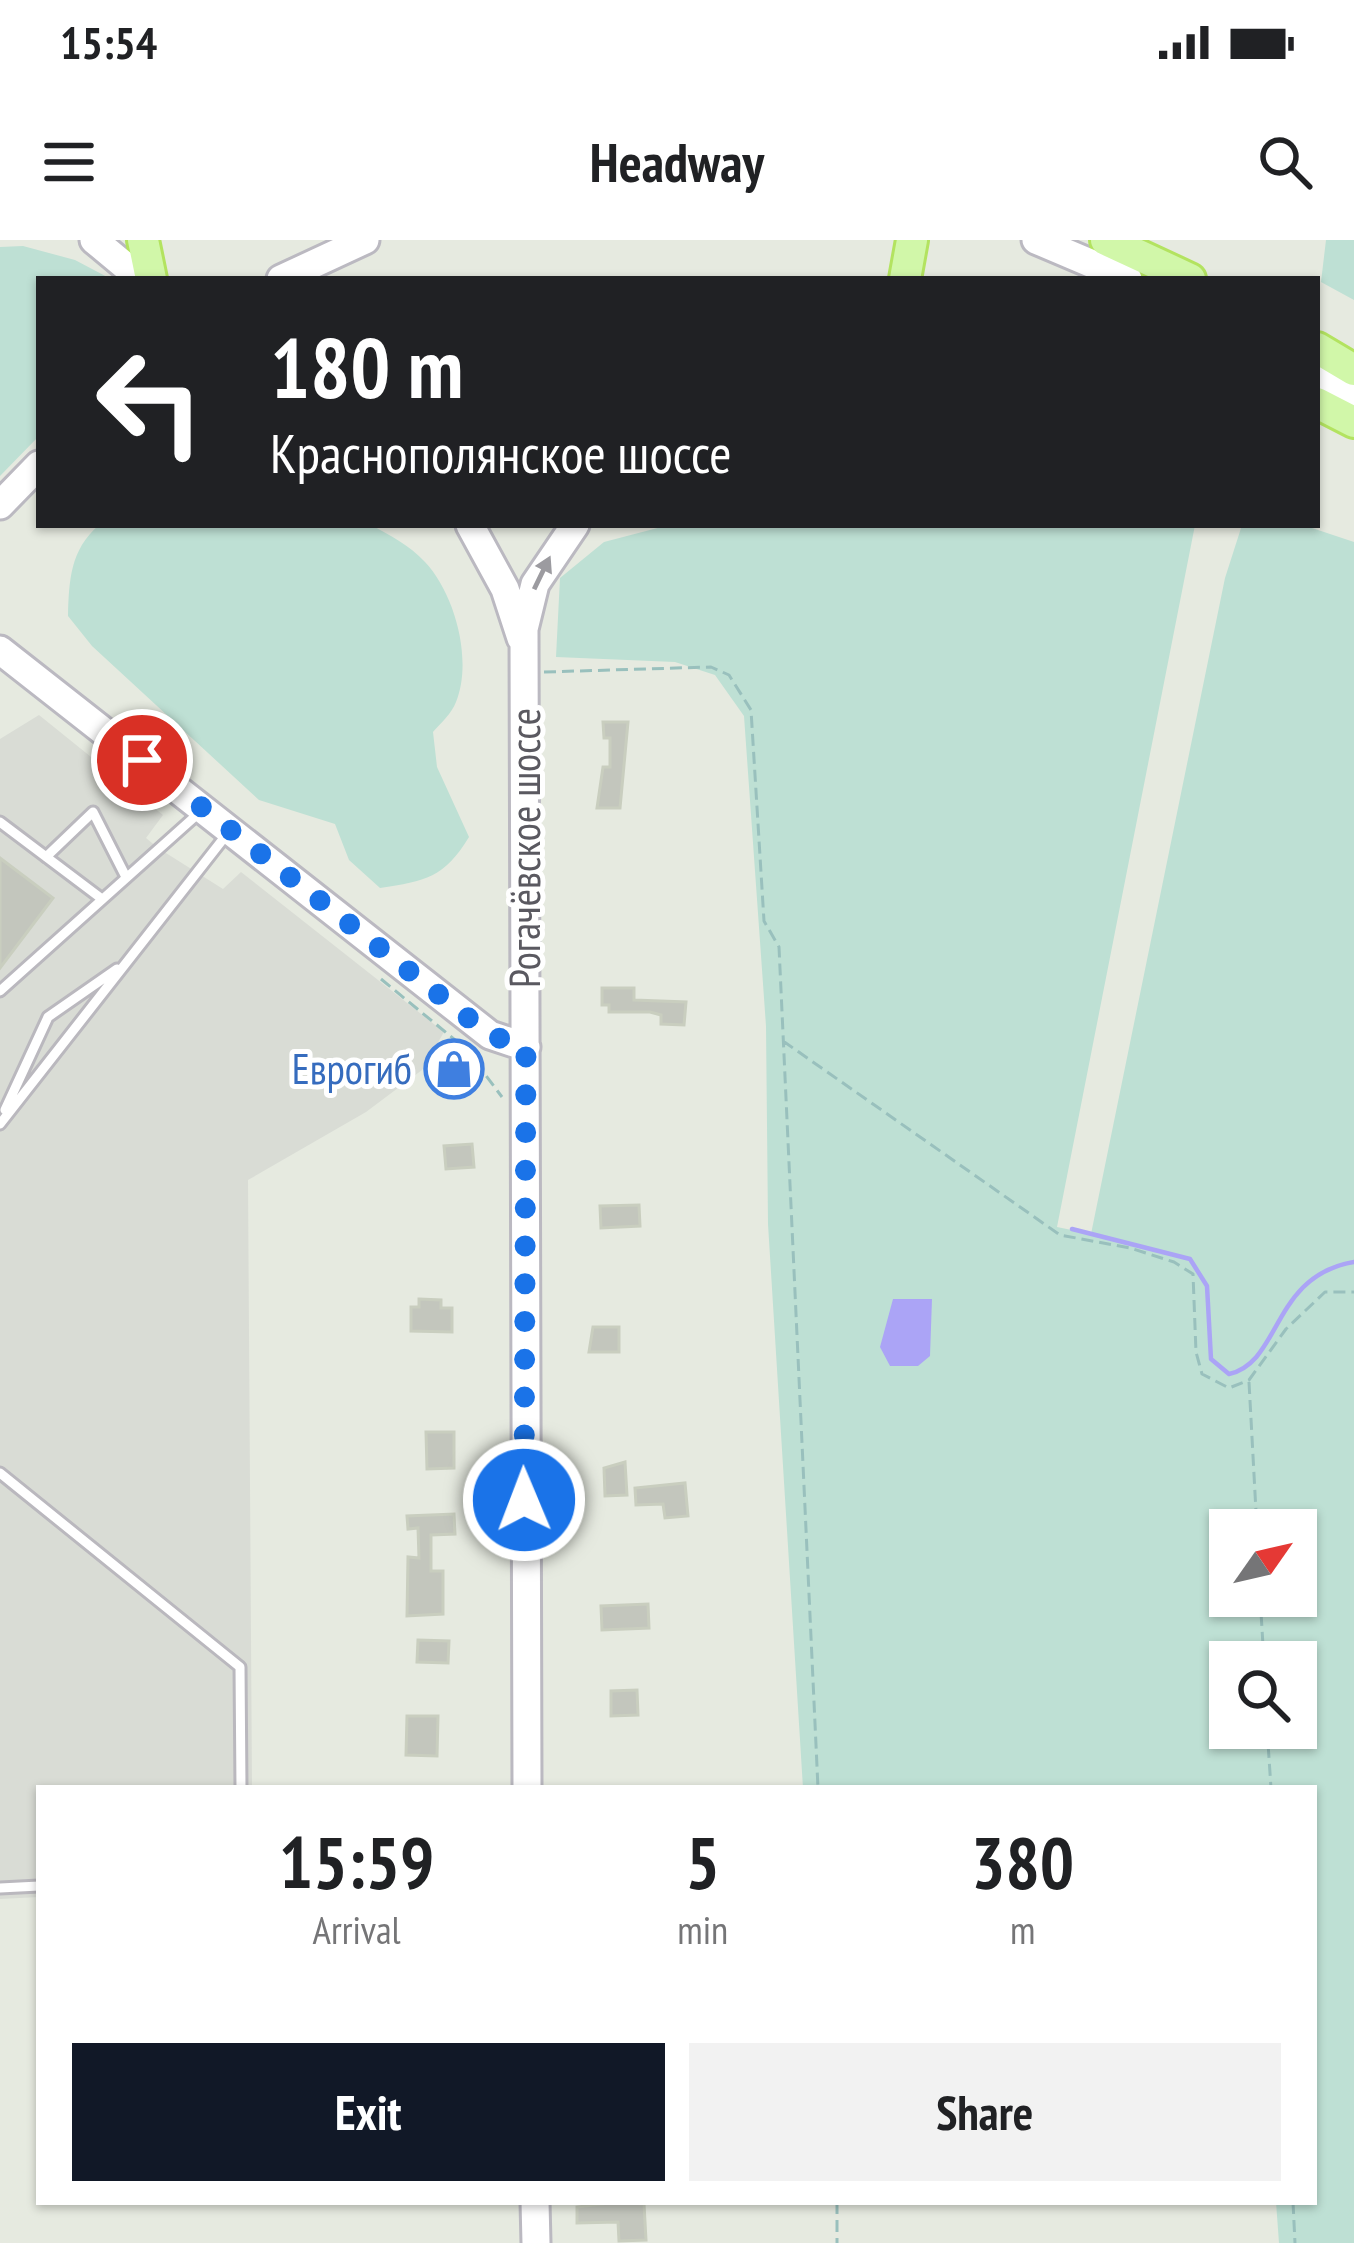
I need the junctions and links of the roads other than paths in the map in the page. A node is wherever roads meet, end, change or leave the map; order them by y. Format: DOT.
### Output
graph roads {
  1 [pos="94,240"];
  2 [pos="143,240"];
  3 [pos="365,240"];
  4 [pos="912,240"];
  5 [pos="1036,240"];
  6 [pos="1106,240"];
  7 [pos="137,276"];
  8 [pos="150,276"];
  9 [pos="287,276"];
  10 [pos="906,276"];
  11 [pos="1122,276"];
  12 [pos="1184,276"];
  13 [pos="1320,350"];
  14 [pos="1354,370"];
  15 [pos="1320,374"];
  16 [pos="1320,375"];
  17 [pos="1354,390"];
  18 [pos="1354,399"];
  19 [pos="1320,405"];
  20 [pos="1354,422"];
  21 [pos="36,469"];
  22 [pos="0,505"];
  23 [pos="472,528"];
  24 [pos="573,528"];
  25 [pos="0,650"];
  26 [pos="525,660"];
  27 [pos="204,809"];
  28 [pos="0,822"];
  29 [pos="231,830"];
  30 [pos="46,857"];
  31 [pos="126,877"];
  32 [pos="102,899"];
  33 [pos="126,963"];
  34 [pos="0,991"];
  35 [pos="526,1047"];
  36 [pos="0,1122"];
  37 [pos="0,1473"];
  38 [pos="242,1785"];
  39 [pos="527,1785"];
  40 [pos="36,1886"];
  41 [pos="0,1888"];
  42 [pos="535,2205"];
  43 [pos="536,2243"];
  1 -- 7 [label="main road"];
  2 -- 8 [label="main road"];
  3 -- 9 [label="main road"];
  4 -- 10 [label="main road"];
  5 -- 11 [label="main road"];
  6 -- 12 [label="main road"];
  13 -- 14 [label="main road"];
  15 -- 17 [label="main road"];
  16 -- 18 [label="main road"];
  19 -- 20 [label="main road"];
  21 -- 22 [label="main road"];
  23 -- 26 [label="main road, Рогачёвское шоссе"];
  26 -- 24 [label="main road, Рогачёвское шоссе, one-way"];
  25 -- 27 [label="main road"];
  26 -- 35 [label="main road, Рогачёвское шоссе"];
  27 -- 29 [label="main road"];
  27 -- 31 [label="lane"];
  28 -- 30 [label="lane"];
  29 -- 33 [label="lane"];
  29 -- 35 [label="main road"];
  30 -- 31 [label="lane"];
  30 -- 32 [label="lane"];
  31 -- 32 [label="lane"];
  32 -- 34 [label="lane"];
  33 -- 36 [label="lane"];
  33 -- 36 [label="lane"];
  35 -- 39 [label="main road, Рогачёвское шоссе"];
  37 -- 38 [label="lane"];
  40 -- 41 [label="lane"];
  42 -- 43 [label="main road"];
}
